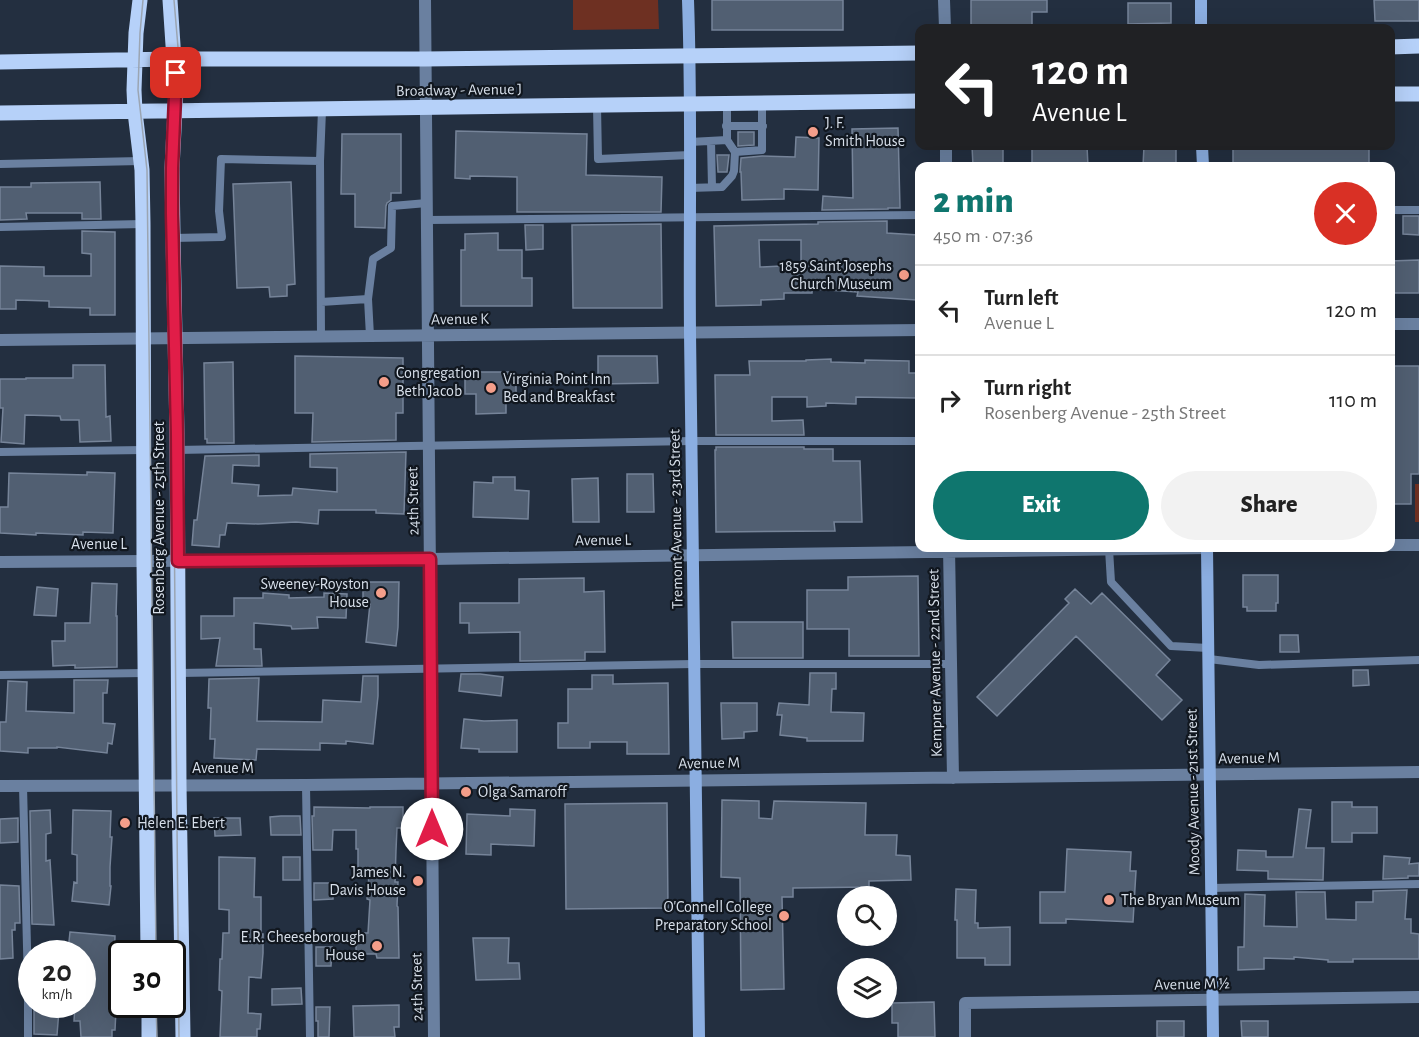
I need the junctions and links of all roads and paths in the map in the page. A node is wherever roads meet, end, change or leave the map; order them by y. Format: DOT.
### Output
graph roads {
  1 [pos="140,0"];
  2 [pos="170,0"];
  3 [pos="425,0"];
  4 [pos="688,0"];
  5 [pos="944,0"];
  6 [pos="1201,0"];
  7 [pos="945,24"];
  8 [pos="1201,24"];
  9 [pos="1419,46"];
  10 [pos="1395,47"];
  11 [pos="915,53"];
  12 [pos="690,56"];
  13 [pos="175,59"];
  14 [pos="425,59"];
  15 [pos="134,60"];
  16 [pos="0,62"];
  17 [pos="1419,93"];
  18 [pos="1395,94"];
  19 [pos="915,101"];
  20 [pos="727,103"];
  21 [pos="691,104"];
  22 [pos="762,104"];
  23 [pos="597,106"];
  24 [pos="426,108"];
  25 [pos="322,110"];
  26 [pos="135,112"];
  27 [pos="175,112"];
  28 [pos="0,113"];
  29 [pos="726,126"];
  30 [pos="763,126"];
  31 [pos="728,140"];
  32 [pos="711,141"];
  33 [pos="690,142"];
  34 [pos="735,152"];
  35 [pos="690,155"];
  36 [pos="141,161"];
  37 [pos="320,161"];
  38 [pos="0,164"];
  39 [pos="712,187"];
  40 [pos="689,188"];
  41 [pos="427,203"];
  42 [pos="1395,210"];
  43 [pos="1419,210"];
  44 [pos="915,215"];
  45 [pos="689,217"];
  46 [pos="427,220"];
  47 [pos="143,224"];
  48 [pos="0,227"];
  49 [pos="172,237"];
  50 [pos="368,299"];
  51 [pos="321,302"];
  52 [pos="1395,324"];
  53 [pos="1419,324"];
  54 [pos="915,330"];
  55 [pos="690,333"];
  56 [pos="370,336"];
  57 [pos="428,336"];
  58 [pos="321,337"];
  59 [pos="142,338"];
  60 [pos="175,338"];
  61 [pos="0,340"];
  62 [pos="692,441"];
  63 [pos="915,441"];
  64 [pos="429,447"];
  65 [pos="144,450"];
  66 [pos="177,450"];
  67 [pos="0,452"];
  68 [pos="1395,545"];
  69 [pos="1419,545"];
  70 [pos="915,550"];
  71 [pos="949,552"];
  72 [pos="1109,552"];
  73 [pos="1207,552"];
  74 [pos="693,555"];
  75 [pos="430,559"];
  76 [pos="144,561"];
  77 [pos="178,561"];
  78 [pos="0,562"];
  79 [pos="1208,653"];
  80 [pos="1419,660"];
  81 [pos="694,664"];
  82 [pos="952,664"];
  83 [pos="431,669"];
  84 [pos="146,673"];
  85 [pos="179,674"];
  86 [pos="0,675"];
  87 [pos="1419,772"];
  88 [pos="1210,775"];
  89 [pos="953,778"];
  90 [pos="696,780"];
  91 [pos="432,782"];
  92 [pos="306,784"];
  93 [pos="146,785"];
  94 [pos="180,785"];
  95 [pos="0,786"];
  96 [pos="22,786"];
  97 [pos="1419,884"];
  98 [pos="1211,888"];
  99 [pos="148,940"];
  100 [pos="1419,997"];
  101 [pos="1212,1001"];
  102 [pos="149,1018"];
  103 [pos="28,1037"];
  104 [pos="149,1037"];
  105 [pos="183,1037"];
  106 [pos="310,1037"];
  107 [pos="434,1037"];
  108 [pos="699,1037"];
  109 [pos="965,1037"];
  110 [pos="1213,1037"];
  1 -- 15 [label="main road, Rosenberg Avenue - 25th Street"];
  2 -- 13 [label="main road, Rosenberg Avenue - 25th Street"];
  3 -- 14 [label="street, 24th Street"];
  4 -- 12 [label="street, Tremont Avenue - 23rd Street"];
  5 -- 7 [label="street"];
  6 -- 8 [label="street"];
  9 -- 10 [label="main road"];
  11 -- 12 [label="main road, Broadway - Avenue J"];
  12 -- 14 [label="main road, Broadway - Avenue J"];
  12 -- 21 [label="street, Tremont Avenue - 23rd Street"];
  13 -- 14 [label="main road, Broadway - Avenue J"];
  13 -- 15 [label="main road, Broadway - Avenue J"];
  13 -- 27 [label="main road, Rosenberg Avenue - 25th Street"];
  14 -- 24 [label="street, 24th Street"];
  15 -- 16 [label="main road, Broadway - Avenue J"];
  15 -- 26 [label="main road, Rosenberg Avenue - 25th Street"];
  17 -- 18 [label="main road"];
  19 -- 22 [label="main road, Broadway - Avenue J"];
  20 -- 21 [label="main road, Broadway - Avenue J"];
  20 -- 22 [label="main road, Broadway - Avenue J"];
  20 -- 29 [label="lane"];
  21 -- 23 [label="main road, Broadway - Avenue J"];
  21 -- 33 [label="street, Tremont Avenue - 23rd Street"];
  22 -- 30 [label="lane"];
  23 -- 24 [label="main road, Broadway - Avenue J"];
  23 -- 35 [label="lane"];
  24 -- 25 [label="main road, Broadway - Avenue J"];
  24 -- 41 [label="street, 24th Street"];
  25 -- 27 [label="main road, Broadway - Avenue J"];
  25 -- 37 [label="lane"];
  26 -- 27 [label="main road, Broadway - Avenue J"];
  26 -- 28 [label="main road, Broadway - Avenue J"];
  26 -- 36 [label="main road, Rosenberg Avenue - 25th Street"];
  27 -- 49 [label="main road, Rosenberg Avenue - 25th Street"];
  29 -- 30 [label="lane"];
  29 -- 31 [label="lane"];
  30 -- 34 [label="lane"];
  31 -- 32 [label="lane"];
  31 -- 34 [label="lane"];
  32 -- 33 [label="lane"];
  32 -- 39 [label="lane"];
  33 -- 35 [label="street, Tremont Avenue - 23rd Street"];
  34 -- 39 [label="lane"];
  35 -- 40 [label="street, Tremont Avenue - 23rd Street"];
  36 -- 38 [label="lane"];
  36 -- 47 [label="main road, Rosenberg Avenue - 25th Street"];
  37 -- 49 [label="lane"];
  37 -- 51 [label="lane"];
  39 -- 40 [label="lane"];
  40 -- 45 [label="street, Tremont Avenue - 23rd Street"];
  41 -- 46 [label="street, 24th Street"];
  41 -- 50 [label="lane"];
  42 -- 43 [label="lane"];
  44 -- 45 [label="lane"];
  45 -- 46 [label="lane"];
  45 -- 55 [label="street, Tremont Avenue - 23rd Street"];
  46 -- 57 [label="street, 24th Street"];
  47 -- 48 [label="lane"];
  47 -- 59 [label="main road, Rosenberg Avenue - 25th Street"];
  49 -- 60 [label="main road, Rosenberg Avenue - 25th Street"];
  50 -- 51 [label="lane"];
  50 -- 56 [label="lane"];
  51 -- 58 [label="lane"];
  52 -- 53 [label="street"];
  54 -- 55 [label="street, Avenue K"];
  55 -- 57 [label="street, Avenue K"];
  55 -- 62 [label="street, Tremont Avenue - 23rd Street"];
  56 -- 57 [label="street, Avenue K"];
  56 -- 58 [label="street, Avenue K"];
  57 -- 64 [label="street, 24th Street"];
  58 -- 60 [label="street, Avenue K"];
  59 -- 60 [label="street, Avenue K"];
  59 -- 61 [label="street, Avenue K"];
  59 -- 65 [label="main road, Rosenberg Avenue - 25th Street"];
  60 -- 66 [label="main road, Rosenberg Avenue - 25th Street"];
  62 -- 63 [label="lane"];
  62 -- 64 [label="lane"];
  62 -- 74 [label="street, Tremont Avenue - 23rd Street"];
  64 -- 66 [label="lane"];
  64 -- 75 [label="street, 24th Street"];
  65 -- 67 [label="lane"];
  65 -- 76 [label="main road, Rosenberg Avenue - 25th Street"];
  66 -- 77 [label="main road, Rosenberg Avenue - 25th Street"];
  68 -- 69 [label="street"];
  70 -- 74 [label="street, Avenue L"];
  71 -- 82 [label="street, Kempner Avenue - 22nd Street"];
  72 -- 79 [label="lane"];
  73 -- 79 [label="street, Moody Avenue - 21st Street"];
  74 -- 75 [label="street, Avenue L"];
  74 -- 81 [label="street, Tremont Avenue - 23rd Street"];
  75 -- 77 [label="street, Avenue L"];
  75 -- 83 [label="street, 24th Street"];
  76 -- 77 [label="street, Avenue L"];
  76 -- 78 [label="street, Avenue L"];
  76 -- 84 [label="main road, Rosenberg Avenue - 25th Street"];
  77 -- 85 [label="main road, Rosenberg Avenue - 25th Street"];
  79 -- 80 [label="lane"];
  79 -- 88 [label="street, Moody Avenue - 21st Street"];
  81 -- 82 [label="lane"];
  81 -- 83 [label="lane"];
  81 -- 90 [label="street, Tremont Avenue - 23rd Street"];
  82 -- 89 [label="street, Kempner Avenue - 22nd Street"];
  83 -- 85 [label="lane"];
  83 -- 91 [label="street, 24th Street"];
  84 -- 86 [label="lane"];
  84 -- 93 [label="main road, Rosenberg Avenue - 25th Street"];
  85 -- 94 [label="main road, Rosenberg Avenue - 25th Street"];
  87 -- 88 [label="street, Avenue M"];
  88 -- 89 [label="street, Avenue M"];
  88 -- 98 [label="street, Moody Avenue - 21st Street"];
  89 -- 90 [label="street, Avenue M"];
  90 -- 91 [label="street, Avenue M"];
  90 -- 108 [label="street, Tremont Avenue - 23rd Street"];
  91 -- 92 [label="street, Avenue M"];
  91 -- 107 [label="street, 24th Street"];
  92 -- 94 [label="street, Avenue M"];
  92 -- 106 [label="lane"];
  93 -- 94 [label="street, Avenue M"];
  93 -- 96 [label="street, Avenue M"];
  93 -- 99 [label="main road, Rosenberg Avenue - 25th Street"];
  94 -- 105 [label="main road, Rosenberg Avenue - 25th Street"];
  95 -- 96 [label="street, Avenue M"];
  96 -- 103 [label="lane"];
  97 -- 98 [label="lane"];
  98 -- 101 [label="street, Moody Avenue - 21st Street"];
  100 -- 101 [label="street, Avenue M ½"];
  101 -- 109 [label="street, Avenue M ½"];
  101 -- 110 [label="street, Moody Avenue - 21st Street"];
  102 -- 104 [label="main road"];
}
